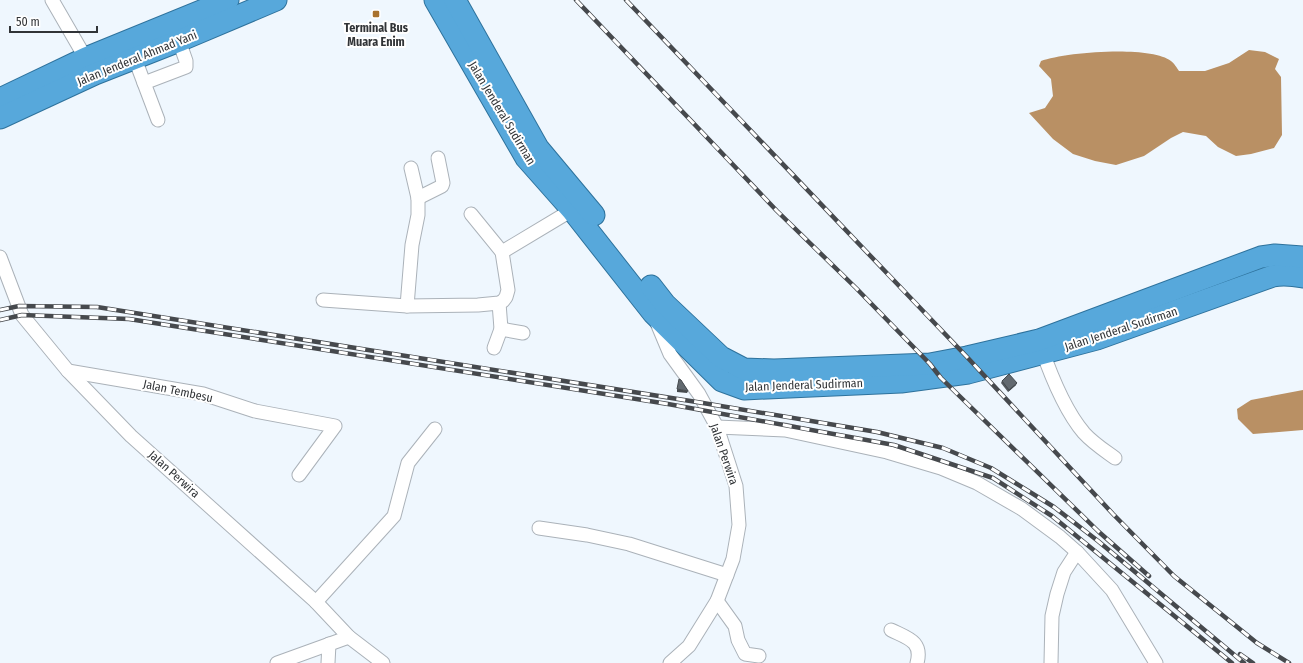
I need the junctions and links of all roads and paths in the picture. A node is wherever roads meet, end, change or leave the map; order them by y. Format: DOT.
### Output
graph roads {
  1 [pos="52,0"];
  2 [pos="228,0"];
  3 [pos="276,0"];
  4 [pos="435,0"];
  5 [pos="455,0"];
  6 [pos="179,42"];
  7 [pos="135,59"];
  8 [pos="91,66"];
  9 [pos="144,83"];
  10 [pos="0,99"];
  11 [pos="0,118"];
  12 [pos="158,120"];
  13 [pos="438,158"];
  14 [pos="411,168"];
  15 [pos="418,198"];
  16 [pos="572,210"];
  17 [pos="471,214"];
  18 [pos="502,252"];
  19 [pos="0,257"];
  20 [pos="1303,257"];
  21 [pos="1303,277"];
  22 [pos="323,300"];
  23 [pos="499,303"];
  24 [pos="407,306"];
  25 [pos="659,308"];
  26 [pos="501,330"];
  27 [pos="523,333"];
  28 [pos="1041,347"];
  29 [pos="494,348"];
  30 [pos="68,371"];
  31 [pos="718,426"];
  32 [pos="435,429"];
  33 [pos="1115,458"];
  34 [pos="299,475"];
  35 [pos="539,528"];
  36 [pos="1077,552"];
  37 [pos="727,575"];
  38 [pos="717,601"];
  39 [pos="316,602"];
  40 [pos="891,630"];
  41 [pos="349,637"];
  42 [pos="329,644"];
  43 [pos="759,656"];
  44 [pos="276,663"];
  45 [pos="328,663"];
  46 [pos="383,663"];
  47 [pos="670,663"];
  48 [pos="917,663"];
  49 [pos="1051,663"];
  50 [pos="1156,663"];
  1 -- 8 [label="street"];
  2 -- 8 [label="highway, Jalan Jenderal Ahmad Yani"];
  3 -- 6 [label="highway, Jalan Jenderal Ahmad Yani"];
  4 -- 16 [label="highway, Jalan Jenderal Sudirman"];
  5 -- 25 [label="highway, Jalan Jenderal Sudirman"];
  6 -- 7 [label="highway, Jalan Jenderal Ahmad Yani"];
  6 -- 9 [label="street"];
  7 -- 8 [label="highway, Jalan Jenderal Ahmad Yani"];
  7 -- 9 [label="street"];
  8 -- 10 [label="highway, Jalan Jenderal Ahmad Yani"];
  8 -- 11 [label="highway, Jalan Jenderal Ahmad Yani"];
  9 -- 12 [label="street"];
  13 -- 15 [label="street"];
  14 -- 15 [label="street"];
  15 -- 24 [label="street"];
  16 -- 18 [label="street"];
  16 -- 25 [label="highway, Jalan Jenderal Sudirman"];
  17 -- 18 [label="street"];
  18 -- 23 [label="street"];
  19 -- 30 [label="street, Jalan Perwira"];
  20 -- 28 [label="highway, Jalan Jenderal Sudirman"];
  21 -- 28 [label="highway, Jalan Jenderal Sudirman"];
  22 -- 24 [label="street"];
  23 -- 24 [label="street"];
  23 -- 26 [label="street"];
  25 -- 28 [label="highway, Jalan Jenderal Sudirman"];
  25 -- 31 [label="street, Jalan Perwira"];
  26 -- 27 [label="street"];
  26 -- 29 [label="street"];
  28 -- 33 [label="street"];
  30 -- 34 [label="street, Jalan Tembesu"];
  30 -- 39 [label="street, Jalan Perwira"];
  31 -- 36 [label="street"];
  31 -- 37 [label="street, Jalan Perwira"];
  32 -- 39 [label="street"];
  35 -- 37 [label="street"];
  36 -- 49 [label="street"];
  36 -- 50 [label="street"];
  37 -- 38 [label="street, Jalan Perwira"];
  38 -- 43 [label="street"];
  38 -- 47 [label="street, Jalan Perwira"];
  39 -- 41 [label="street, Jalan Perwira"];
  40 -- 48 [label="street"];
  41 -- 42 [label="street"];
  41 -- 46 [label="street, Jalan Perwira"];
  42 -- 44 [label="street"];
  42 -- 45 [label="street"];
}
